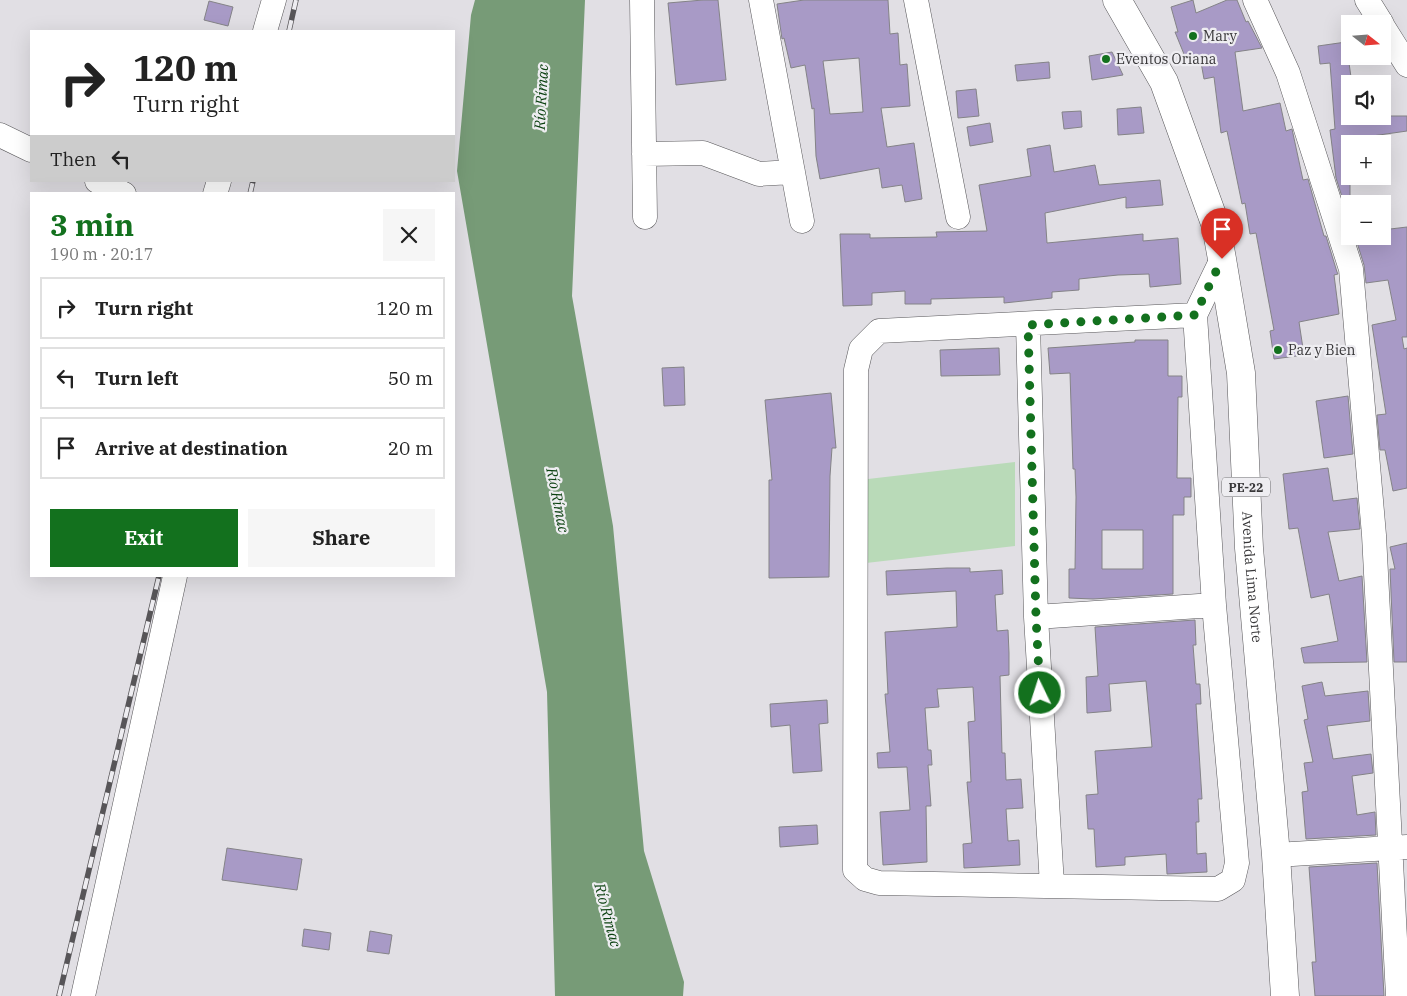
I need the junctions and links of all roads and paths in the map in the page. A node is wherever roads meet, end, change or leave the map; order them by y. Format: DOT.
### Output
graph roads {
  1 [pos="274,0"];
  2 [pos="642,0"];
  3 [pos="761,0"];
  4 [pos="916,0"];
  5 [pos="1117,0"];
  6 [pos="1255,0"];
  7 [pos="1367,0"];
  8 [pos="1376,15"];
  9 [pos="265,30"];
  10 [pos="1391,39"];
  11 [pos="1407,65"];
  12 [pos="0,135"];
  13 [pos="30,150"];
  14 [pos="644,154"];
  15 [pos="793,172"];
  16 [pos="99,182"];
  17 [pos="120,192"];
  18 [pos="958,217"];
  19 [pos="645,218"];
  20 [pos="802,221"];
  21 [pos="1222,259"];
  22 [pos="1195,315"];
  23 [pos="1028,325"];
  24 [pos="175,577"];
  25 [pos="1214,605"];
  26 [pos="1036,617"];
  27 [pos="1399,848"];
  28 [pos="1276,855"];
  29 [pos="1052,885"];
  30 [pos="83,996"];
  31 [pos="1285,996"];
  32 [pos="1398,996"];
  1 -- 9 [label="street"];
  2 -- 14 [label="street"];
  3 -- 15 [label="street"];
  4 -- 18 [label="street"];
  5 -- 21 [label="highway, Avenida Lima Norte / PE-22"];
  6 -- 27 [label="street"];
  7 -- 8 [label="street"];
  10 -- 11 [label="street"];
  12 -- 13 [label="street"];
  14 -- 15 [label="street"];
  14 -- 19 [label="street"];
  15 -- 20 [label="street"];
  16 -- 17 [label="street"];
  21 -- 22 [label="street"];
  21 -- 28 [label="highway, Avenida Lima Norte / PE-22"];
  22 -- 23 [label="street"];
  22 -- 25 [label="street"];
  23 -- 26 [label="street"];
  23 -- 29 [label="street"];
  24 -- 30 [label="street"];
  25 -- 26 [label="street"];
  25 -- 29 [label="street"];
  26 -- 29 [label="street"];
  27 -- 28 [label="street"];
  27 -- 32 [label="street"];
  28 -- 31 [label="highway, Avenida Lima Norte / PE-22"];
}
